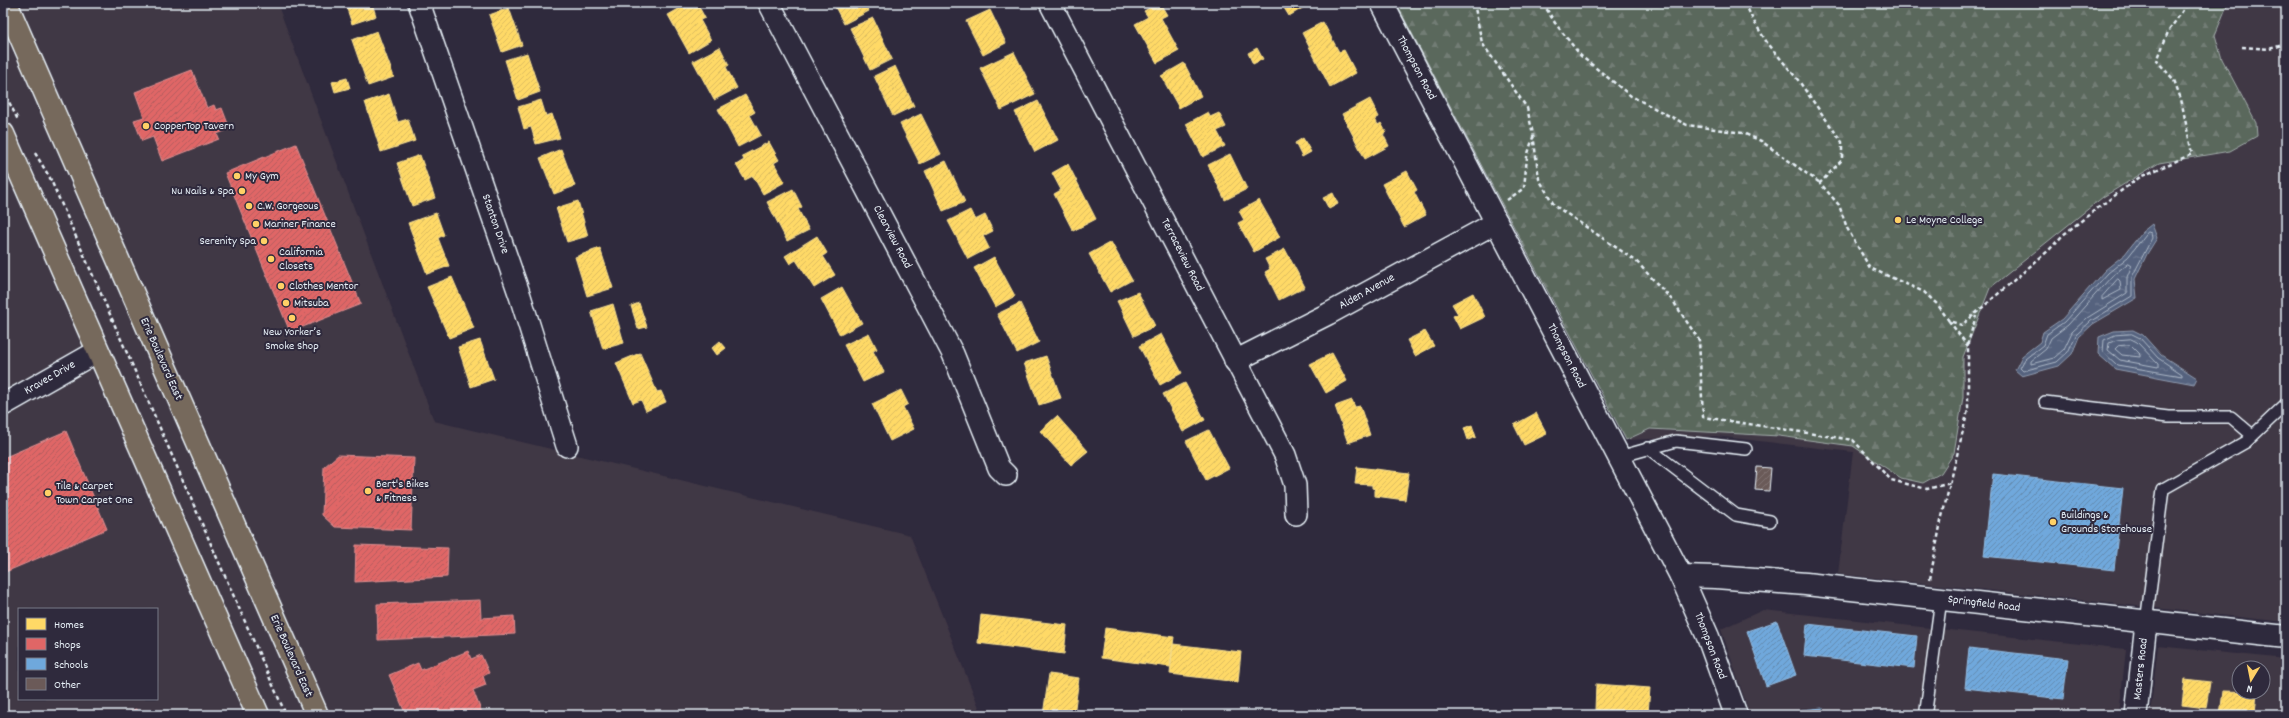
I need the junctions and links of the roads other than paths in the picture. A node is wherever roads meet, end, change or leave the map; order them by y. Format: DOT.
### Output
graph roads {
  1 [pos="6,3"];
  2 [pos="419,3"];
  3 [pos="769,3"];
  4 [pos="1050,3"];
  5 [pos="1382,3"];
  6 [pos="11,127"];
  7 [pos="1494,217"];
  8 [pos="98,351"];
  9 [pos="1235,361"];
  10 [pos="2045,402"];
  11 [pos="2286,404"];
  12 [pos="3,405"];
  13 [pos="2252,435"];
  14 [pos="567,446"];
  15 [pos="1648,448"];
  16 [pos="1746,449"];
  17 [pos="1619,457"];
  18 [pos="1006,475"];
  19 [pos="1296,514"];
  20 [pos="1770,520"];
  21 [pos="1681,576"];
  22 [pos="1934,598"];
  23 [pos="2146,623"];
  24 [pos="2286,637"];
  25 [pos="1926,710"];
  26 [pos="258,715"];
  27 [pos="317,715"];
  28 [pos="1736,715"];
  29 [pos="2136,715"];
  1 -- 27 [label="main road, Erie Boulevard East"];
  2 -- 14 [label="street, Stanton Drive"];
  3 -- 18 [label="street, Clearview Road"];
  4 -- 9 [label="street, Terraceview Road"];
  5 -- 7 [label="street, Thompson Road"];
  6 -- 8 [label="main road"];
  7 -- 9 [label="street, Alden Avenue"];
  7 -- 17 [label="street, Thompson Road"];
  8 -- 12 [label="street, Kravec Drive"];
  8 -- 26 [label="main road"];
  9 -- 19 [label="street, Terraceview Road"];
  10 -- 13 [label="lane"];
  11 -- 13 [label="lane"];
  13 -- 23 [label="lane"];
  15 -- 16 [label="lane"];
  15 -- 17 [label="lane"];
  15 -- 20 [label="lane"];
  17 -- 21 [label="street, Thompson Road"];
  21 -- 22 [label="street, Springfield Road"];
  21 -- 28 [label="street, Thompson Road"];
  22 -- 23 [label="street, Springfield Road"];
  22 -- 25 [label="lane"];
  23 -- 24 [label="street, Springfield Road"];
  23 -- 29 [label="street, Masters Road"];
}
